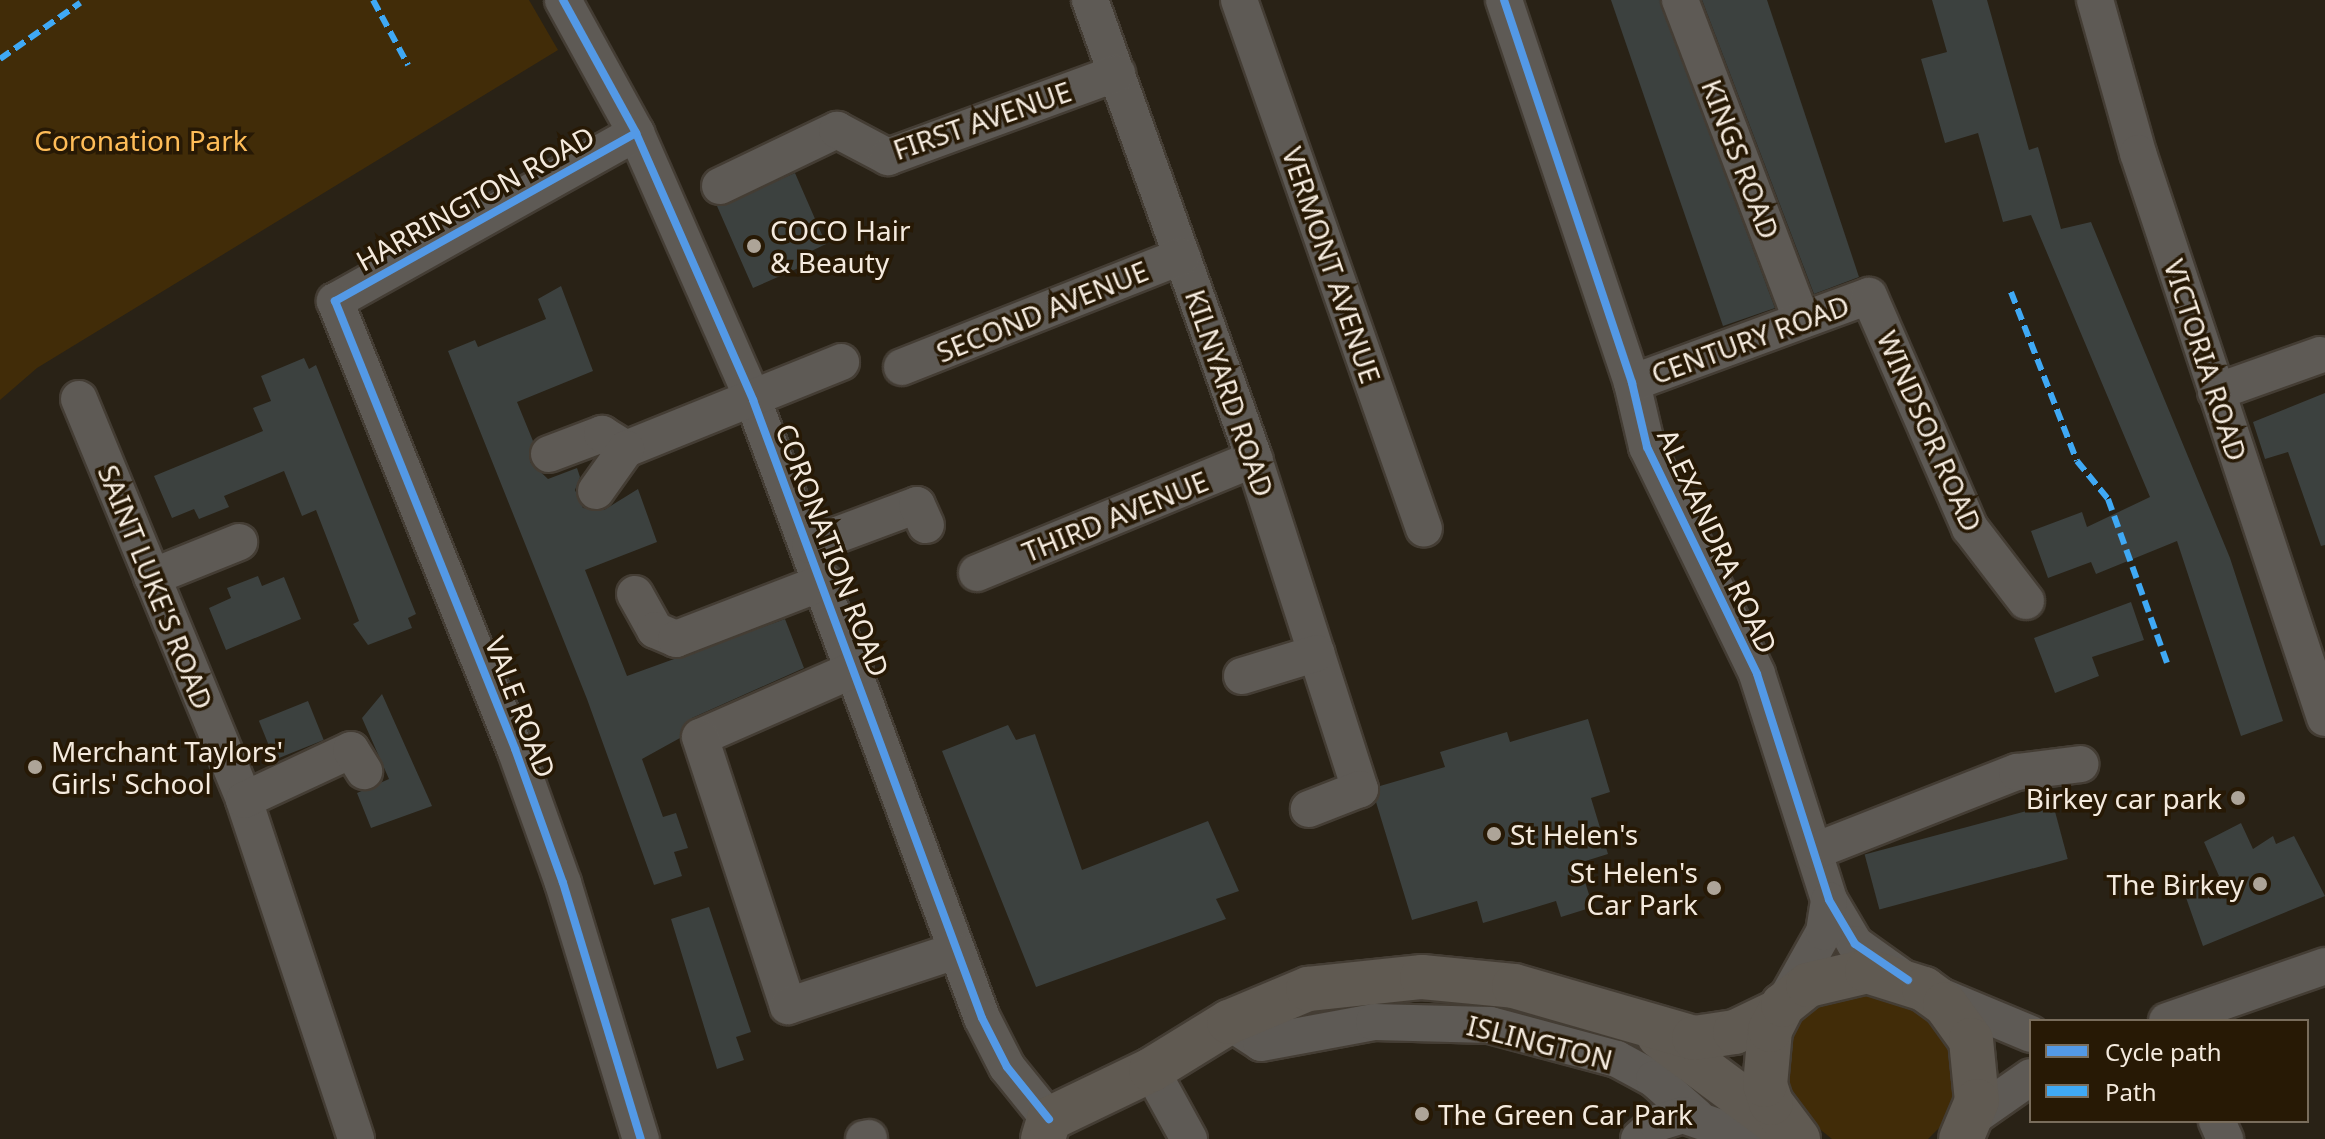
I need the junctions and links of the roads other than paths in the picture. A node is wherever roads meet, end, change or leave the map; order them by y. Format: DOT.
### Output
graph roads {
  1 [pos="563,0"];
  2 [pos="1090,0"];
  3 [pos="1239,0"];
  4 [pos="1504,0"];
  5 [pos="1680,0"];
  6 [pos="2095,0"];
  7 [pos="1117,73"];
  8 [pos="636,133"];
  9 [pos="720,186"];
  10 [pos="1182,256"];
  11 [pos="1869,296"];
  12 [pos="335,301"];
  13 [pos="1801,318"];
  14 [pos="2320,355"];
  15 [pos="841,362"];
  16 [pos="902,367"];
  17 [pos="1632,383"];
  18 [pos="2216,392"];
  19 [pos="79,399"];
  20 [pos="753,400"];
  21 [pos="626,449"];
  22 [pos="549,454"];
  23 [pos="1254,459"];
  24 [pos="596,491"];
  25 [pos="926,525"];
  26 [pos="1424,529"];
  27 [pos="239,542"];
  28 [pos="810,545"];
  29 [pos="977,573"];
  30 [pos="152,577"];
  31 [pos="824,582"];
  32 [pos="635,594"];
  33 [pos="2026,601"];
  34 [pos="1317,653"];
  35 [pos="855,669"];
  36 [pos="1242,676"];
  37 [pos="2325,718"];
  38 [pos="2081,764"];
  39 [pos="364,771"];
  40 [pos="244,800"];
  41 [pos="1309,809"];
  42 [pos="1815,851"];
  43 [pos="1829,900"];
  44 [pos="955,951"];
  45 [pos="2325,966"];
  46 [pos="1916,984"];
  47 [pos="1781,1008"];
  48 [pos="2173,1019"];
  49 [pos="1229,1022"];
  50 [pos="1643,1026"];
  51 [pos="2029,1033"];
  52 [pos="1151,1070"];
  53 [pos="2029,1079"];
  54 [pos="1697,1117"];
  55 [pos="1971,1128"];
  56 [pos="1046,1129"];
  57 [pos="356,1139"];
  58 [pos="641,1139"];
  59 [pos="1189,1139"];
  60 [pos="1639,1139"];
  61 [pos="1752,1139"];
  62 [pos="1798,1139"];
  1 -- 8 [label="street, CORONATION ROAD"];
  2 -- 7 [label="street, KILNYARD ROAD"];
  3 -- 26 [label="street, VERMONT AVENUE"];
  4 -- 17 [label="street, ALEXANDRA ROAD"];
  5 -- 13 [label="street, KINGS ROAD"];
  6 -- 18 [label="street, VICTORIA ROAD"];
  7 -- 9 [label="street, FIRST AVENUE"];
  7 -- 10 [label="street, KILNYARD ROAD"];
  8 -- 12 [label="street, HARRINGTON ROAD"];
  8 -- 20 [label="street, CORONATION ROAD"];
  10 -- 16 [label="street, SECOND AVENUE"];
  10 -- 23 [label="street, KILNYARD ROAD"];
  11 -- 13 [label="street, CENTURY ROAD"];
  11 -- 33 [label="street, WINDSOR ROAD"];
  12 -- 58 [label="street, VALE ROAD"];
  13 -- 17 [label="street, CENTURY ROAD"];
  14 -- 18 [label="street"];
  15 -- 20 [label="street"];
  17 -- 42 [label="street, ALEXANDRA ROAD"];
  18 -- 37 [label="street, VICTORIA ROAD"];
  19 -- 30 [label="street, SAINT LUKE'S ROAD"];
  20 -- 21 [label="street"];
  20 -- 28 [label="street, CORONATION ROAD"];
  21 -- 22 [label="street"];
  21 -- 24 [label="street"];
  23 -- 29 [label="street, THIRD AVENUE"];
  23 -- 34 [label="street, KILNYARD ROAD"];
  25 -- 28 [label="street"];
  27 -- 30 [label="street"];
  28 -- 31 [label="street, CORONATION ROAD"];
  30 -- 40 [label="street, SAINT LUKE'S ROAD"];
  31 -- 32 [label="street"];
  31 -- 35 [label="street, CORONATION ROAD"];
  34 -- 36 [label="street"];
  34 -- 41 [label="street, KILNYARD ROAD"];
  35 -- 44 [label="street, CORONATION ROAD"];
  35 -- 44 [label="street"];
  38 -- 42 [label="street"];
  39 -- 40 [label="street"];
  40 -- 57 [label="street, SAINT LUKE'S ROAD"];
  42 -- 43 [label="street, ALEXANDRA ROAD"];
  43 -- 46 [label="street, ALEXANDRA ROAD"];
  43 -- 47 [label="street, ALEXANDRA ROAD"];
  44 -- 56 [label="street, CORONATION ROAD"];
  45 -- 48 [label="street"];
  46 -- 47 [label="main road, ISLINGTON"];
  46 -- 51 [label="street, ALEXANDRA ROAD"];
  46 -- 55 [label="main road"];
  47 -- 50 [label="main road, ISLINGTON"];
  47 -- 62 [label="main road"];
  49 -- 50 [label="main road, ISLINGTON"];
  49 -- 52 [label="main road, ISLINGTON"];
  49 -- 54 [label="street, ISLINGTON"];
  50 -- 62 [label="main road, ISLINGTON"];
  52 -- 56 [label="main road, ISLINGTON"];
  52 -- 59 [label="street"];
  53 -- 55 [label="street"];
  54 -- 60 [label="street"];
  54 -- 61 [label="street"];
}
